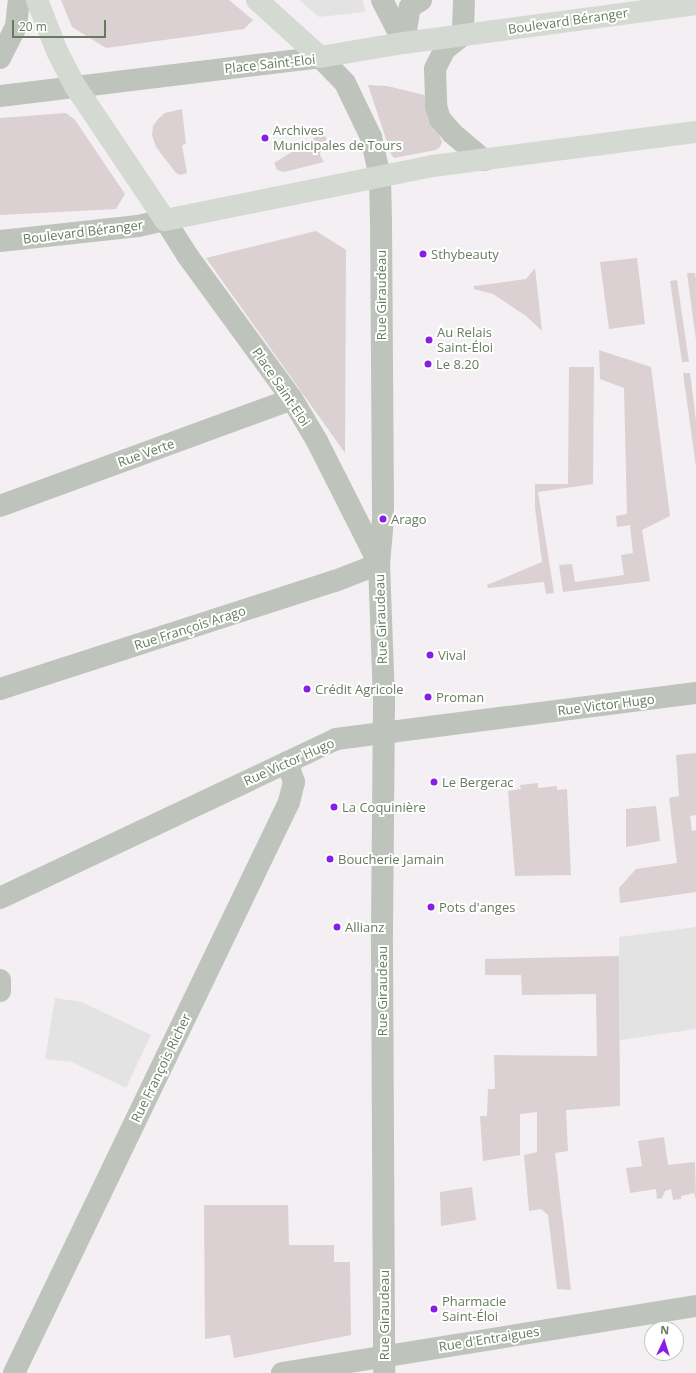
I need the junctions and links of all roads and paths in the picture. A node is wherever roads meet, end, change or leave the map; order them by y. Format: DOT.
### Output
graph roads {
  1 [pos="19,0"];
  2 [pos="37,0"];
  3 [pos="257,0"];
  4 [pos="382,0"];
  5 [pos="421,0"];
  6 [pos="464,0"];
  7 [pos="696,4"];
  8 [pos="463,35"];
  9 [pos="404,43"];
  10 [pos="320,57"];
  11 [pos="0,58"];
  12 [pos="75,86"];
  13 [pos="0,96"];
  14 [pos="696,132"];
  15 [pos="484,160"];
  16 [pos="380,176"];
  17 [pos="165,220"];
  18 [pos="0,241"];
  19 [pos="292,399"];
  20 [pos="0,506"];
  21 [pos="379,564"];
  22 [pos="0,689"];
  23 [pos="696,694"];
  24 [pos="384,734"];
  25 [pos="287,762"];
  26 [pos="0,898"];
  27 [pos="0,980"];
  28 [pos="0,991"];
  29 [pos="696,1306"];
  30 [pos="384,1365"];
  31 [pos="14,1373"];
  32 [pos="282,1373"];
  1 -- 11 [label="street"];
  2 -- 12 [label="main road"];
  3 -- 10 [label="main road"];
  4 -- 9 [label="street"];
  5 -- 9 [label="street"];
  6 -- 8 [label="street"];
  7 -- 8 [label="main road, Boulevard Béranger"];
  8 -- 9 [label="main road, Boulevard Béranger"];
  8 -- 15 [label="street"];
  9 -- 10 [label="main road, Boulevard Béranger"];
  10 -- 12 [label="street, Place Saint-Eloi"];
  10 -- 16 [label="street, Place Saint-Eloi"];
  12 -- 13 [label="street"];
  12 -- 17 [label="main road, Place Saint-Eloi"];
  14 -- 15 [label="main road"];
  15 -- 16 [label="main road"];
  16 -- 17 [label="main road"];
  16 -- 21 [label="street, Rue Giraudeau"];
  17 -- 18 [label="street, Boulevard Béranger"];
  17 -- 19 [label="street, Place Saint-Eloi"];
  19 -- 20 [label="street, Rue Verte"];
  19 -- 21 [label="street, Place Saint-Eloi"];
  21 -- 22 [label="street, Rue François Arago"];
  21 -- 24 [label="street, Rue Giraudeau"];
  23 -- 24 [label="street, Rue Victor Hugo"];
  24 -- 25 [label="street, Rue Victor Hugo"];
  24 -- 30 [label="street, Rue Giraudeau"];
  25 -- 26 [label="street, Rue Victor Hugo"];
  25 -- 31 [label="street, Rue François Richer"];
  27 -- 28 [label="street"];
  29 -- 30 [label="street, Rue d'Entraigues"];
  30 -- 32 [label="street, Rue d'Entraigues"];
}
